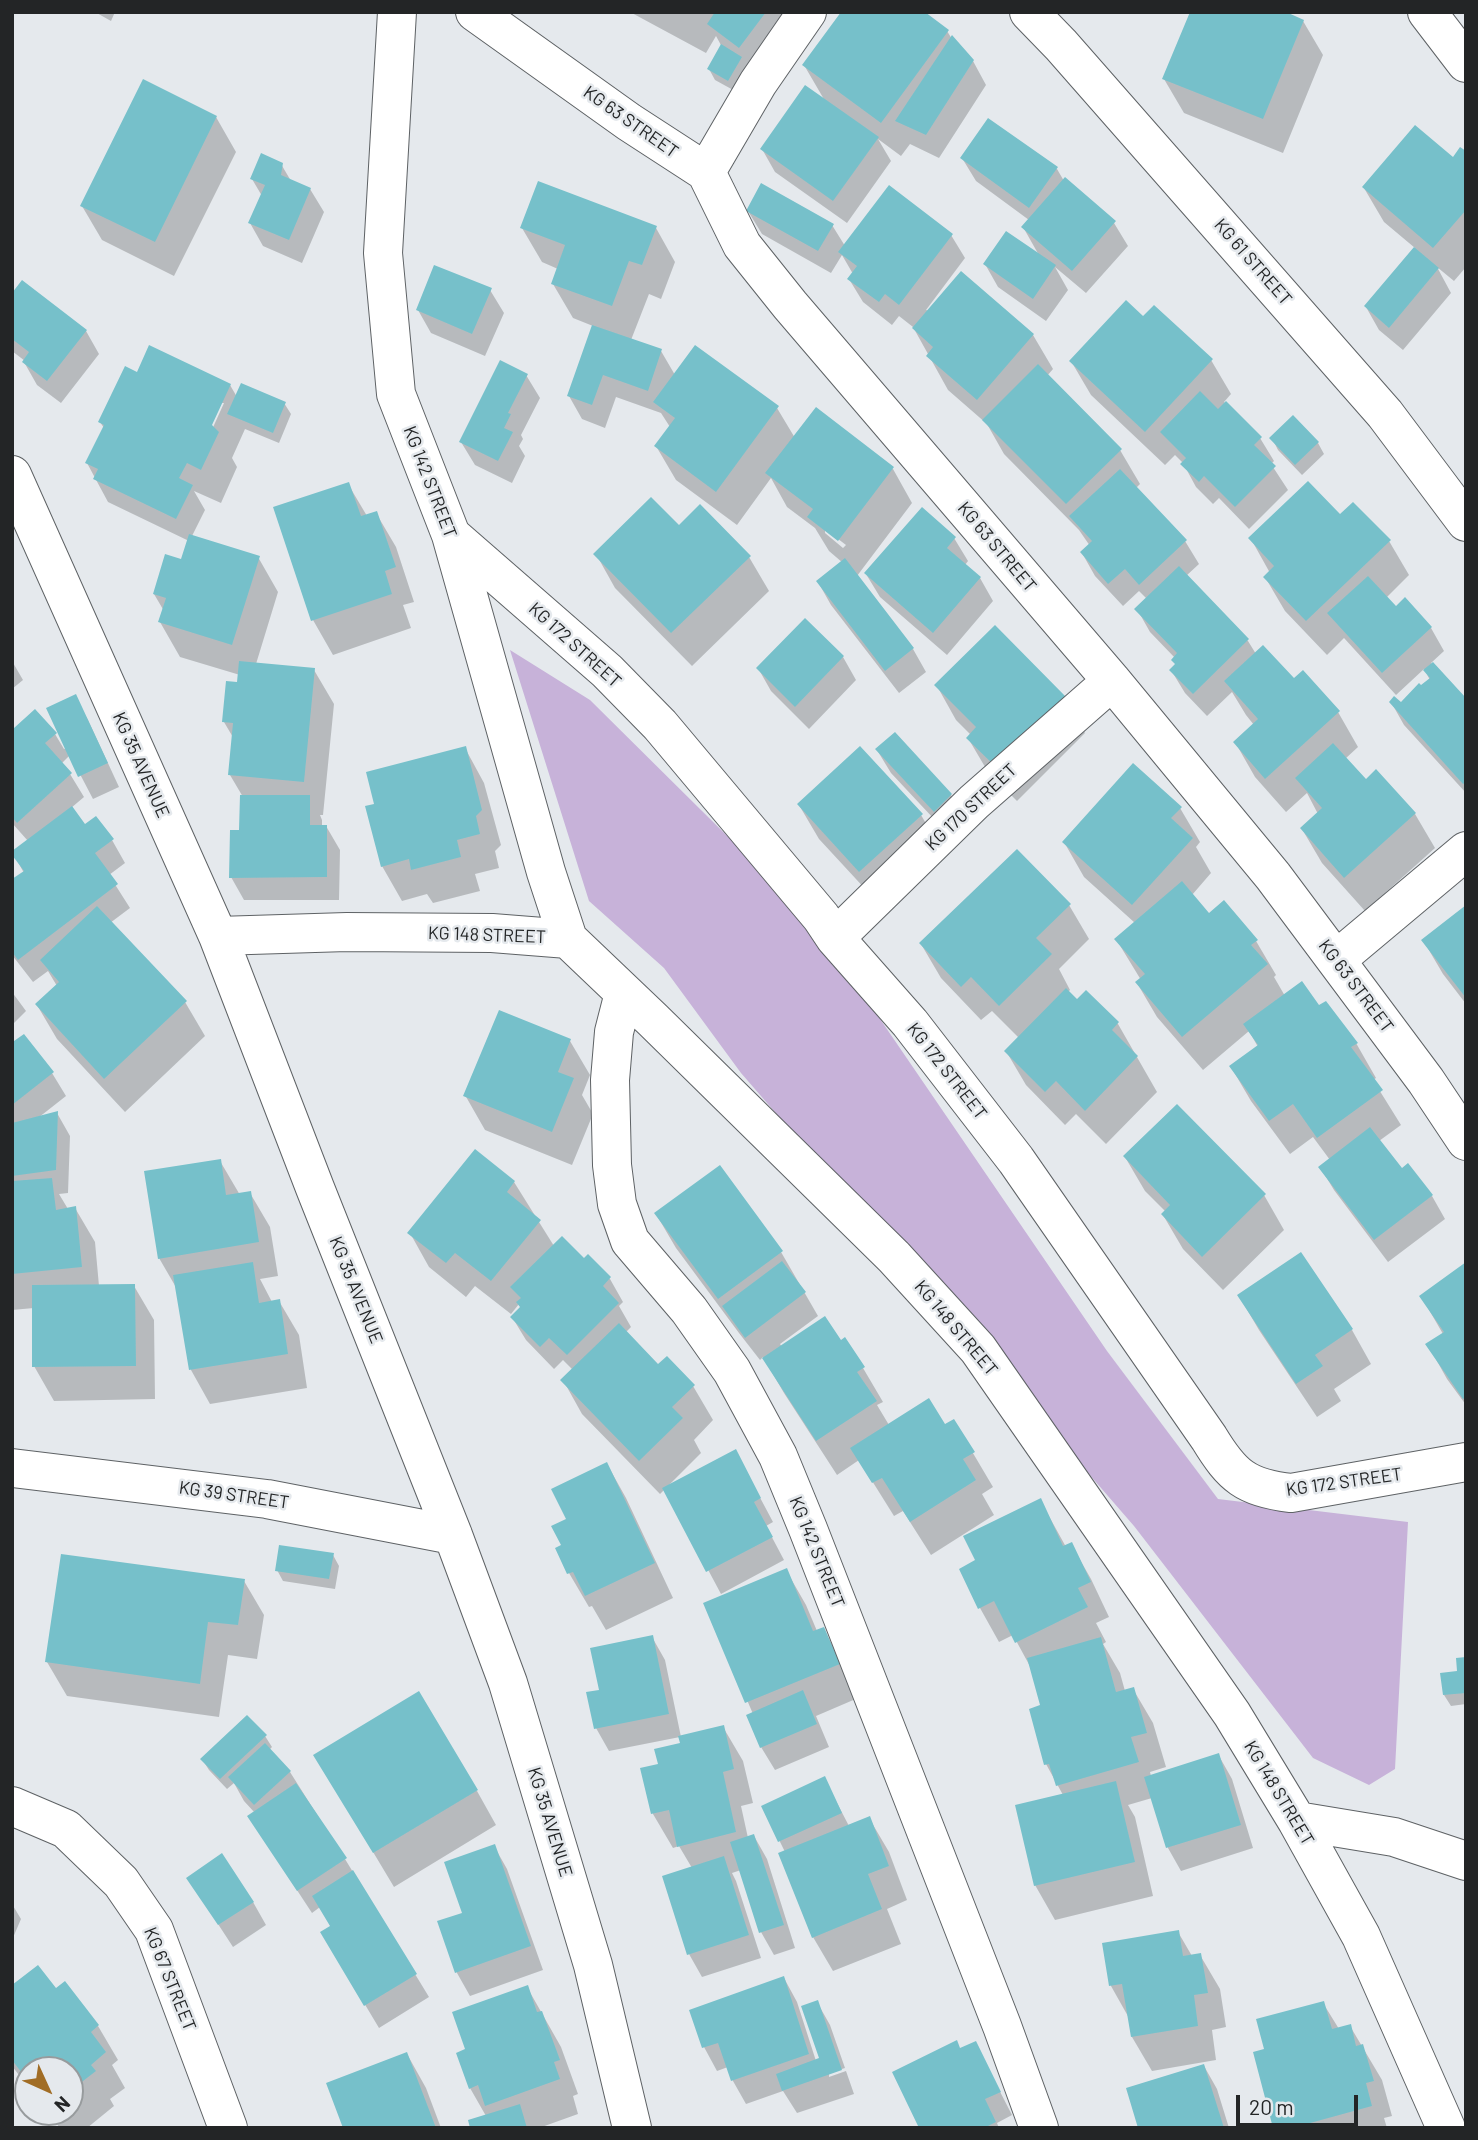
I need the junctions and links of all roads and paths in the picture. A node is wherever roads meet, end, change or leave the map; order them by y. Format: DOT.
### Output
graph roads {
  1 [pos="397,12"];
  2 [pos="475,12"];
  3 [pos="807,12"];
  4 [pos="1029,12"];
  5 [pos="1427,12"];
  6 [pos="1466,63"];
  7 [pos="706,172"];
  8 [pos="12,475"];
  9 [pos="1466,522"];
  10 [pos="451,535"];
  11 [pos="1112,681"];
  12 [pos="1466,850"];
  13 [pos="218,936"];
  14 [pos="835,938"];
  15 [pos="568,939"];
  16 [pos="1336,960"];
  17 [pos="624,993"];
  18 [pos="1466,1141"];
  19 [pos="1466,1462"];
  20 [pos="12,1468"];
  21 [pos="453,1535"];
  22 [pos="12,1806"];
  23 [pos="1297,1821"];
  24 [pos="1466,1861"];
  25 [pos="228,2128"];
  26 [pos="632,2128"];
  27 [pos="1039,2128"];
  28 [pos="1446,2128"];
  1 -- 10 [label="street, KG 142 STREET"];
  2 -- 7 [label="street, KG 63 STREET"];
  3 -- 7 [label="street"];
  4 -- 9 [label="street, KG 61 STREET"];
  5 -- 6 [label="street"];
  7 -- 11 [label="street, KG 63 STREET"];
  8 -- 13 [label="street, KG 35 AVENUE"];
  10 -- 14 [label="street, KG 172 STREET"];
  10 -- 15 [label="street, KG 142 STREET"];
  11 -- 14 [label="street, KG 170 STREET"];
  11 -- 16 [label="street, KG 63 STREET"];
  12 -- 16 [label="street"];
  13 -- 15 [label="street, KG 148 STREET"];
  13 -- 21 [label="street, KG 35 AVENUE"];
  14 -- 19 [label="street, KG 172 STREET"];
  15 -- 17 [label="street, KG 148 STREET"];
  16 -- 18 [label="street, KG 63 STREET"];
  17 -- 23 [label="street, KG 148 STREET"];
  17 -- 27 [label="street, KG 142 STREET"];
  20 -- 21 [label="street, KG 39 STREET"];
  21 -- 26 [label="street, KG 35 AVENUE"];
  22 -- 25 [label="street, KG 67 STREET"];
  23 -- 24 [label="street"];
  23 -- 28 [label="street, KG 148 STREET"];
}
